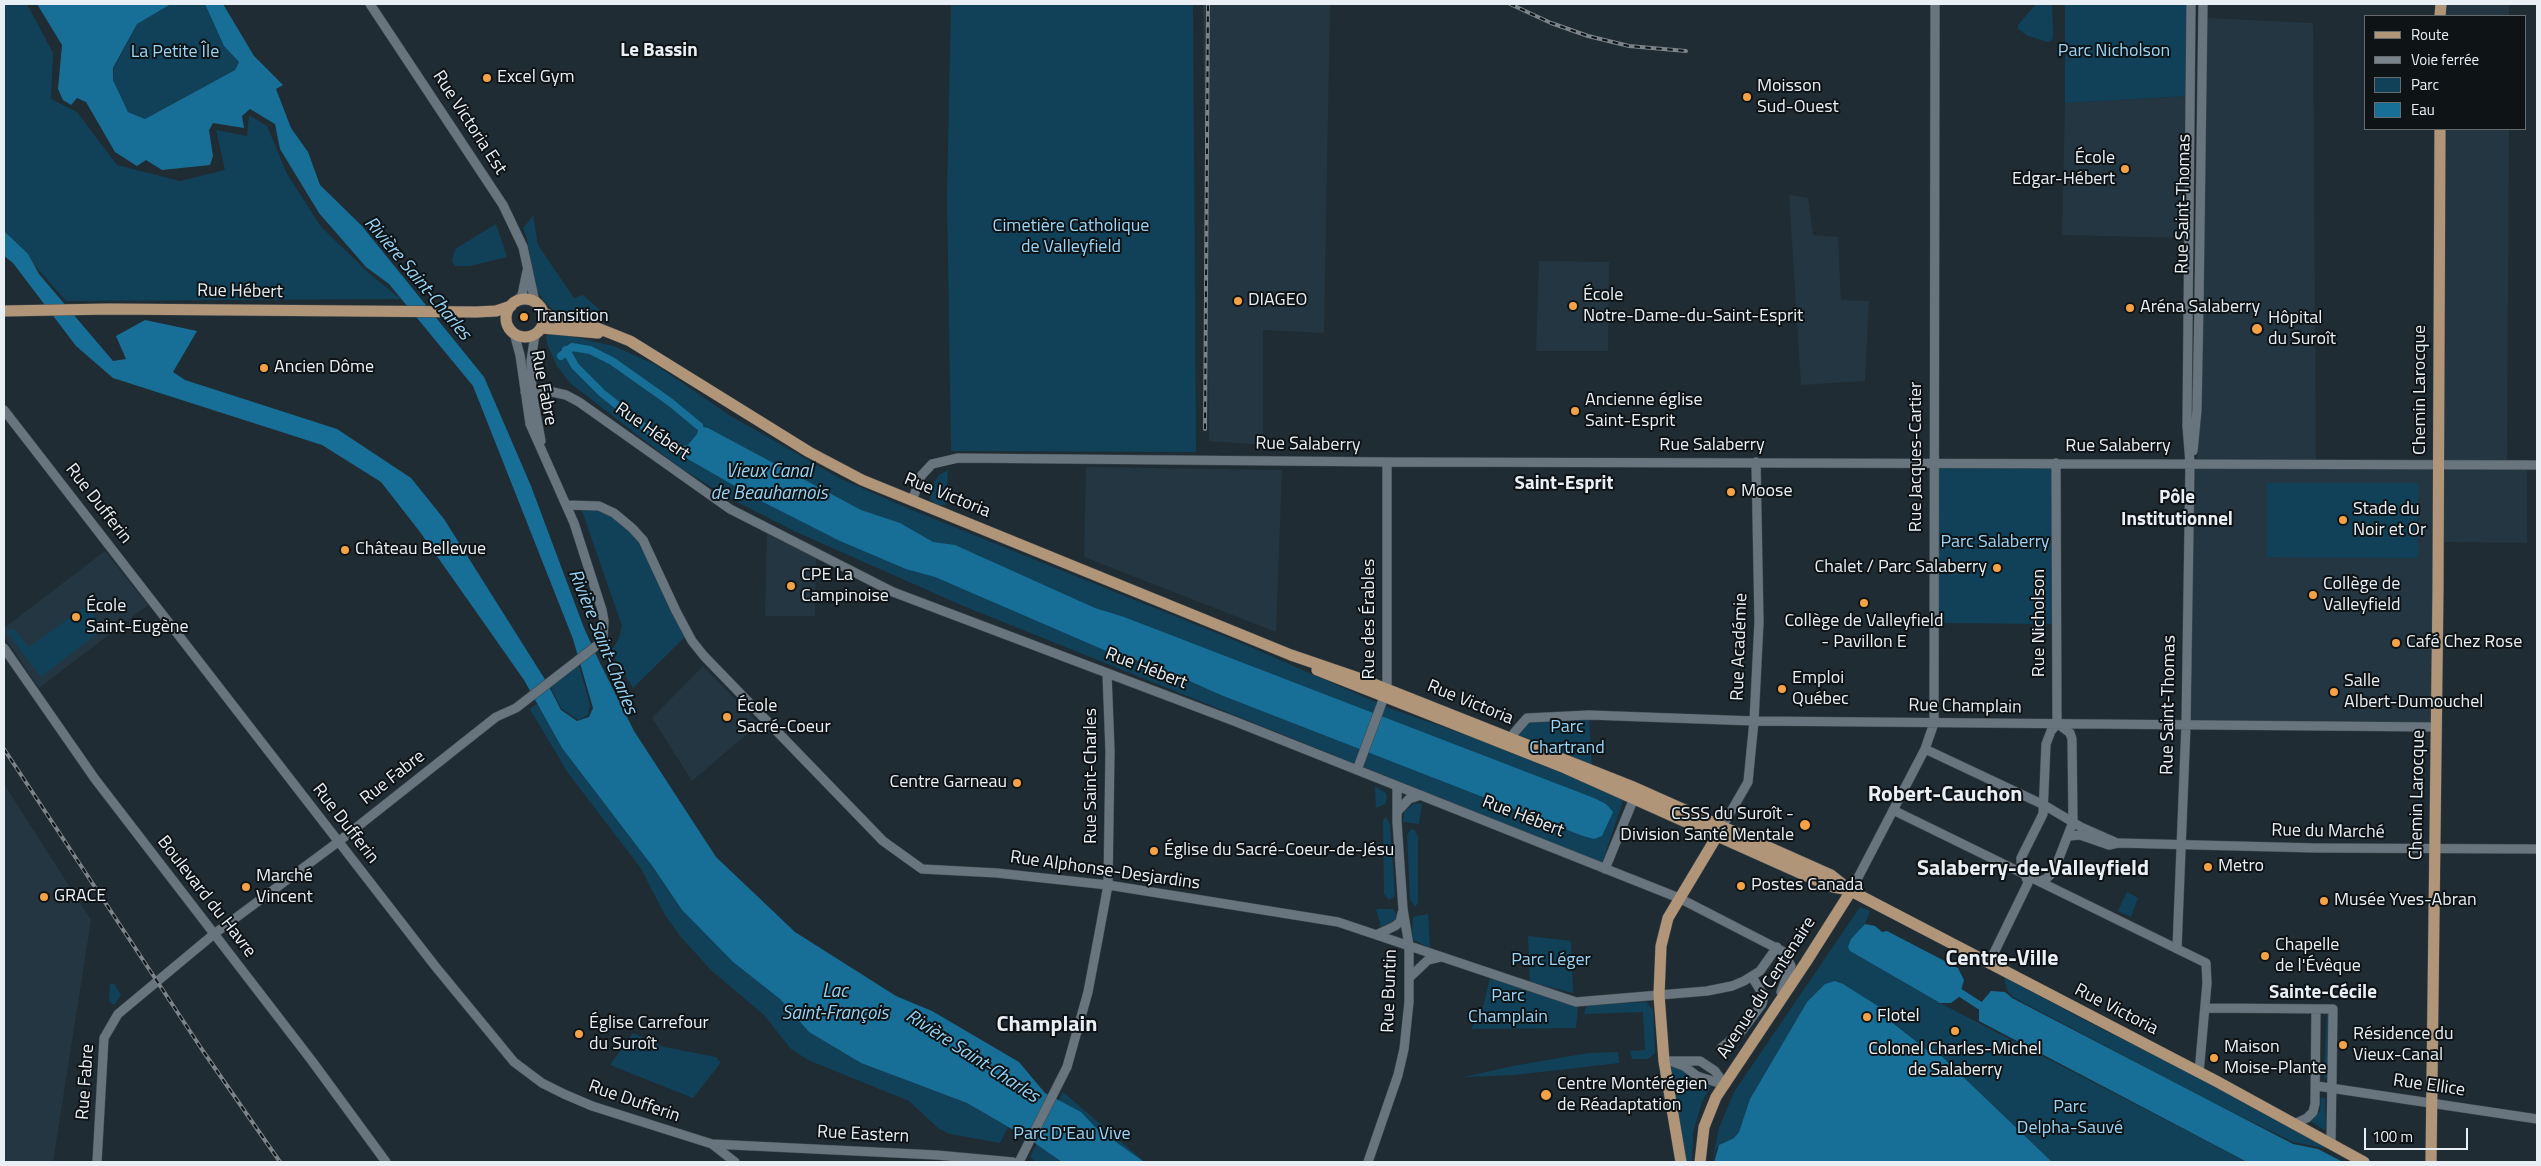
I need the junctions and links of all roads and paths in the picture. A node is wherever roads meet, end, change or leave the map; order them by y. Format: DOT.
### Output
graph roads {
  1 [pos="370,4"];
  2 [pos="1935,4"];
  3 [pos="2191,4"];
  4 [pos="2203,4"];
  5 [pos="2191,95"];
  6 [pos="2202,96"];
  7 [pos="2440,130"];
  8 [pos="528,265"];
  9 [pos="536,302"];
  10 [pos="513,304"];
  11 [pos="4,311"];
  12 [pos="476,312"];
  13 [pos="543,313"];
  14 [pos="511,329"];
  15 [pos="539,331"];
  16 [pos="610,334"];
  17 [pos="528,392"];
  18 [pos="4,410"];
  19 [pos="1387,462"];
  20 [pos="1756,462"];
  21 [pos="1933,462"];
  22 [pos="2056,463"];
  23 [pos="2190,463"];
  24 [pos="2438,465"];
  25 [pos="2537,465"];
  26 [pos="912,501"];
  27 [pos="566,505"];
  28 [pos="4,648"];
  29 [pos="1107,673"];
  30 [pos="1385,693"];
  31 [pos="1754,721"];
  32 [pos="1934,722"];
  33 [pos="2057,724"];
  34 [pos="2186,725"];
  35 [pos="2436,727"];
  36 [pos="1510,742"];
  37 [pos="1925,749"];
  38 [pos="1357,770"];
  39 [pos="1397,786"];
  40 [pos="1421,795"];
  41 [pos="1634,798"];
  42 [pos="2044,805"];
  43 [pos="1893,810"];
  44 [pos="1397,812"];
  45 [pos="2073,822"];
  46 [pos="1720,832"];
  47 [pos="2069,836"];
  48 [pos="338,842"];
  49 [pos="2118,843"];
  50 [pos="2181,846"];
  51 [pos="2435,848"];
  52 [pos="2537,849"];
  53 [pos="1605,869"];
  54 [pos="2024,873"];
  55 [pos="2041,881"];
  56 [pos="2028,883"];
  57 [pos="1108,885"];
  58 [pos="1851,891"];
  59 [pos="1679,898"];
  60 [pos="1403,910"];
  61 [pos="214,934"];
  62 [pos="1378,934"];
  63 [pos="1409,946"];
  64 [pos="1777,946"];
  65 [pos="2177,948"];
  66 [pos="1443,958"];
  67 [pos="1989,964"];
  68 [pos="1411,976"];
  69 [pos="1752,977"];
  70 [pos="1659,995"];
  71 [pos="2206,1008"];
  72 [pos="2316,1009"];
  73 [pos="1772,1010"];
  74 [pos="1720,1048"];
  75 [pos="1664,1061"];
  76 [pos="2199,1073"];
  77 [pos="1725,1085"];
  78 [pos="2316,1086"];
  79 [pos="2332,1088"];
  80 [pos="2432,1103"];
  81 [pos="2537,1119"];
  82 [pos="2294,1124"];
  83 [pos="712,1144"];
  84 [pos="2331,1144"];
  85 [pos="97,1162"];
  86 [pos="386,1162"];
  87 [pos="735,1162"];
  88 [pos="1012,1162"];
  89 [pos="1019,1162"];
  90 [pos="1368,1162"];
  91 [pos="1681,1162"];
  92 [pos="1700,1162"];
  93 [pos="2364,1162"];
  94 [pos="2430,1162"];
  1 -- 8 [label="street, Rue Victoria Est"];
  2 -- 21 [label="street, Rue Jacques-Cartier"];
  3 -- 5 [label="street, Rue Saint-Thomas"];
  4 -- 6 [label="street, Rue Saint-Thomas"];
  5 -- 6 [label="street"];
  5 -- 23 [label="street, Rue Saint-Thomas"];
  6 -- 23 [label="street, Rue Saint-Thomas"];
  7 -- 24 [label="main road, Chemin Larocque"];
  8 -- 9 [label="street, Rue Victoria Est"];
  8 -- 10 [label="street, Rue Victoria Est"];
  9 -- 10 [label="main road"];
  9 -- 13 [label="main road"];
  10 -- 12 [label="main road, Rue Hébert"];
  10 -- 14 [label="main road"];
  11 -- 12 [label="main road, Rue Hébert"];
  12 -- 14 [label="main road, Rue Hébert"];
  13 -- 15 [label="main road"];
  13 -- 16 [label="main road, Rue Victoria"];
  14 -- 15 [label="main road"];
  14 -- 17 [label="street, Rue Fabre"];
  15 -- 16 [label="main road, Rue Victoria"];
  15 -- 17 [label="street, Rue Fabre"];
  16 -- 26 [label="main road, Rue Victoria"];
  17 -- 27 [label="street, Rue Fabre"];
  17 -- 29 [label="street, Rue Hébert"];
  18 -- 48 [label="street, Rue Dufferin"];
  19 -- 20 [label="street, Rue Salaberry"];
  19 -- 26 [label="street, Rue Salaberry"];
  19 -- 30 [label="street, Rue des Érables"];
  20 -- 21 [label="street, Rue Salaberry"];
  20 -- 31 [label="street, Rue Académie"];
  21 -- 22 [label="street, Rue Salaberry"];
  21 -- 32 [label="street, Rue Jacques-Cartier"];
  22 -- 23 [label="street, Rue Salaberry"];
  22 -- 33 [label="street, Rue Nicholson"];
  23 -- 24 [label="street, Rue Salaberry"];
  23 -- 34 [label="street, Rue Saint-Thomas"];
  24 -- 25 [label="street, Rue Salaberry"];
  24 -- 35 [label="main road, Chemin Larocque"];
  26 -- 30 [label="main road, Rue Victoria"];
  27 -- 48 [label="street, Rue Fabre"];
  27 -- 57 [label="street, Rue Alphonse-Desjardins"];
  28 -- 61 [label="street, Boulevard du Havre"];
  29 -- 38 [label="street, Rue Hébert"];
  29 -- 57 [label="street, Rue Saint-Charles"];
  30 -- 36 [label="main road, Rue Victoria"];
  30 -- 38 [label="street, Rue des Érables"];
  31 -- 32 [label="street, Rue Champlain"];
  31 -- 36 [label="street, Rue Champlain"];
  31 -- 46 [label="street, Rue Académie"];
  32 -- 33 [label="street, Rue Champlain"];
  32 -- 37 [label="street, Rue Jacques-Cartier"];
  33 -- 34 [label="street, Rue Champlain"];
  33 -- 42 [label="street, Rue Nicholson"];
  33 -- 45 [label="street"];
  34 -- 35 [label="street, Rue Champlain"];
  34 -- 50 [label="street, Rue Saint-Thomas"];
  35 -- 51 [label="main road, Chemin Larocque"];
  36 -- 41 [label="main road, Rue Victoria"];
  36 -- 46 [label="main road, Rue Victoria"];
  37 -- 42 [label="street, Rue du Marché"];
  37 -- 43 [label="street, Rue Jacques-Cartier"];
  38 -- 39 [label="street, Rue Hébert"];
  39 -- 40 [label="street, Rue Hébert"];
  39 -- 44 [label="street, Rue Buntin"];
  40 -- 44 [label="street"];
  40 -- 53 [label="street, Rue Hébert"];
  41 -- 46 [label="main road, Rue Victoria"];
  41 -- 53 [label="street"];
  42 -- 45 [label="street, Rue du Marché"];
  42 -- 54 [label="street, Rue Nicholson"];
  43 -- 54 [label="street"];
  43 -- 58 [label="street, Rue Jacques-Cartier"];
  44 -- 60 [label="street, Rue Buntin"];
  45 -- 47 [label="street"];
  45 -- 49 [label="street, Rue du Marché"];
  46 -- 58 [label="main road, Rue Victoria"];
  46 -- 59 [label="main road"];
  47 -- 49 [label="street, Rue du Marché"];
  47 -- 55 [label="street"];
  48 -- 61 [label="street, Rue Fabre"];
  48 -- 83 [label="street, Rue Dufferin"];
  49 -- 50 [label="street, Rue du Marché"];
  50 -- 51 [label="street, Rue du Marché"];
  50 -- 65 [label="street, Rue Saint-Thomas"];
  51 -- 52 [label="street, Rue du Marché"];
  51 -- 80 [label="main road, Chemin Larocque"];
  53 -- 59 [label="street, Rue Hébert"];
  54 -- 55 [label="street"];
  54 -- 56 [label="street, Rue Nicholson"];
  55 -- 56 [label="street"];
  55 -- 65 [label="street"];
  56 -- 67 [label="street"];
  57 -- 62 [label="street, Rue Alphonse-Desjardins"];
  57 -- 89 [label="street, Rue Saint-Charles"];
  58 -- 67 [label="main road, Rue Victoria"];
  58 -- 73 [label="main road, Avenue du Centenaire"];
  59 -- 64 [label="street, Rue Hébert"];
  59 -- 70 [label="main road"];
  60 -- 62 [label="street"];
  60 -- 63 [label="street, Rue Buntin"];
  61 -- 85 [label="street, Rue Fabre"];
  61 -- 86 [label="street, Boulevard du Havre"];
  62 -- 63 [label="street, Rue Alphonse-Desjardins"];
  63 -- 66 [label="street, Rue Alphonse-Desjardins"];
  63 -- 68 [label="street, Rue Buntin"];
  64 -- 69 [label="street, Rue Alphonse-Desjardins"];
  64 -- 73 [label="street"];
  65 -- 71 [label="street"];
  66 -- 68 [label="street"];
  66 -- 70 [label="street, Rue Alphonse-Desjardins"];
  67 -- 76 [label="main road, Rue Victoria"];
  68 -- 90 [label="street, Rue Buntin"];
  69 -- 70 [label="street, Rue Alphonse-Desjardins"];
  69 -- 74 [label="street"];
  70 -- 75 [label="main road"];
  71 -- 72 [label="street"];
  71 -- 76 [label="street"];
  72 -- 78 [label="street"];
  72 -- 79 [label="street"];
  73 -- 77 [label="main road, Avenue du Centenaire"];
  75 -- 77 [label="street"];
  75 -- 77 [label="street"];
  75 -- 91 [label="main road"];
  76 -- 82 [label="main road, Rue Victoria"];
  77 -- 92 [label="main road, Avenue du Centenaire"];
  78 -- 79 [label="street, Rue Ellice"];
  78 -- 82 [label="street"];
  79 -- 80 [label="street, Rue Ellice"];
  79 -- 84 [label="street"];
  80 -- 81 [label="street, Rue Ellice"];
  80 -- 94 [label="main road, Chemin Larocque"];
  82 -- 84 [label="main road, Rue Victoria"];
  83 -- 87 [label="street, Rue Dufferin"];
  83 -- 88 [label="street, Rue Eastern"];
  84 -- 93 [label="main road, Rue Victoria"];
}
